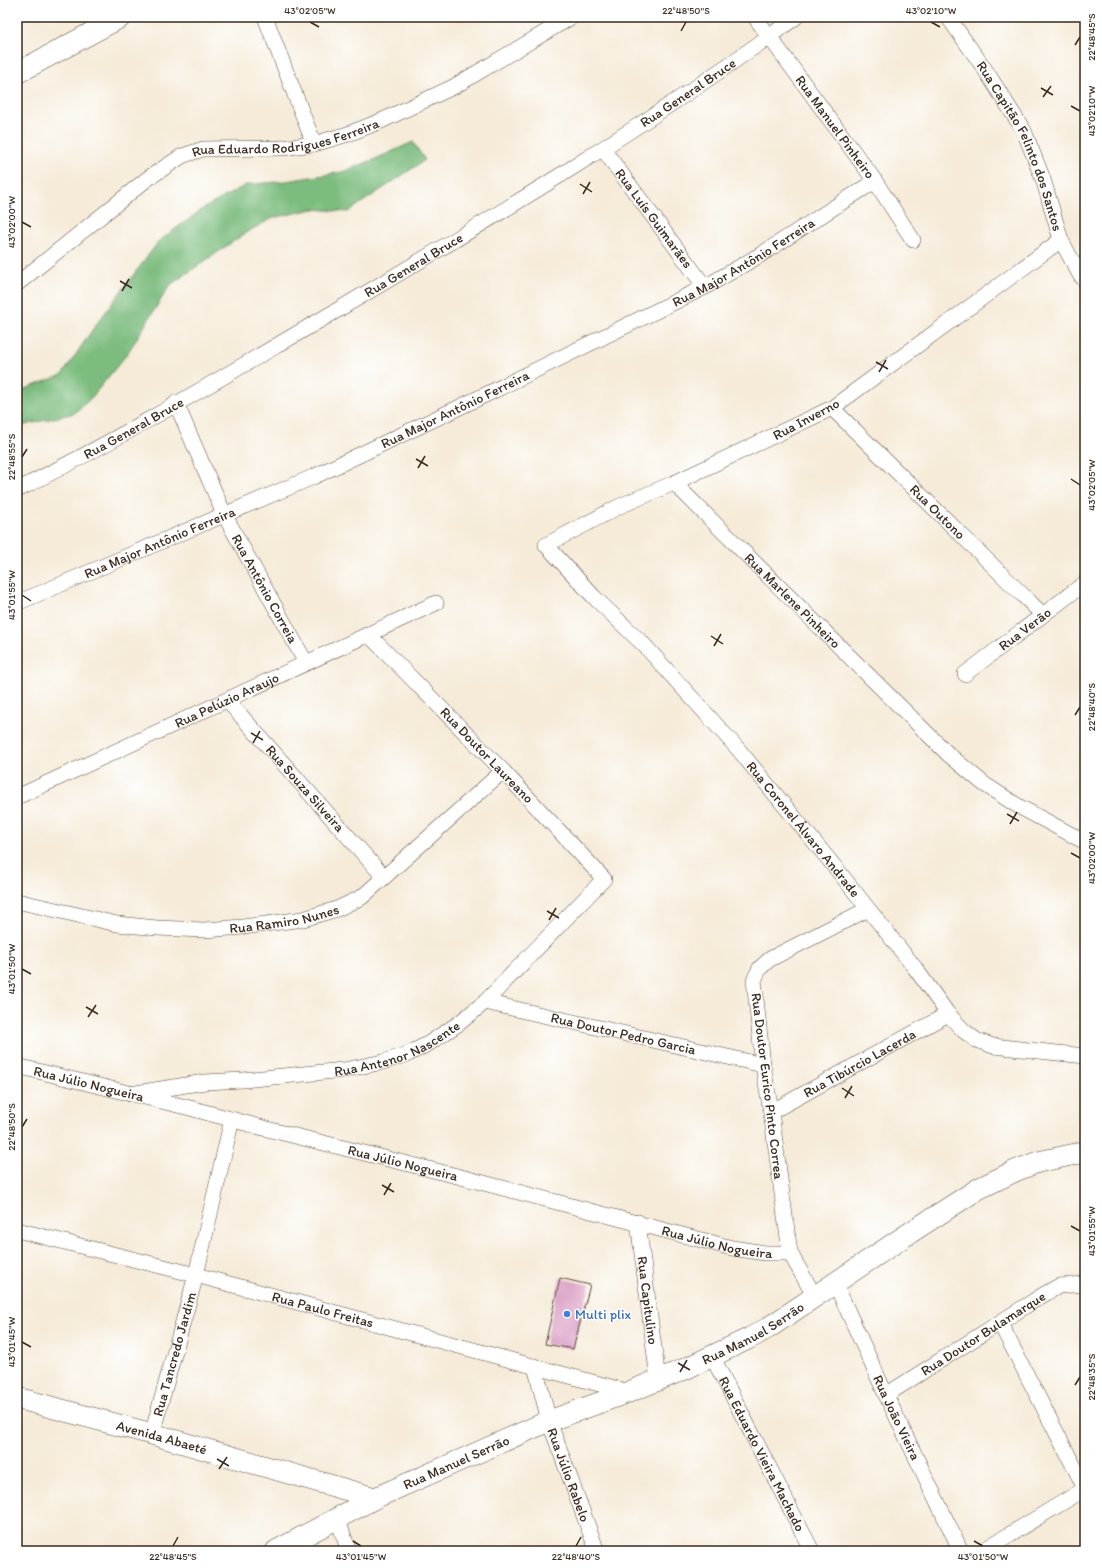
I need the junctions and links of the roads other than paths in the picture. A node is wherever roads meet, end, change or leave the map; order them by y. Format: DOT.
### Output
graph roads {
  1 [pos="121,17"];
  2 [pos="265,17"];
  3 [pos="571,17"];
  4 [pos="755,17"];
  5 [pos="796,17"];
  6 [pos="948,17"];
  7 [pos="769,37"];
  8 [pos="17,74"];
  9 [pos="314,144"];
  10 [pos="603,149"];
  11 [pos="875,181"];
  12 [pos="913,240"];
  13 [pos="1061,240"];
  14 [pos="1085,280"];
  15 [pos="17,284"];
  16 [pos="705,287"];
  17 [pos="176,403"];
  18 [pos="832,408"];
  19 [pos="674,483"];
  20 [pos="17,490"];
  21 [pos="224,514"];
  22 [pos="546,544"];
  23 [pos="1085,583"];
  24 [pos="17,603"];
  25 [pos="436,603"];
  26 [pos="1043,615"];
  27 [pos="368,634"];
  28 [pos="306,663"];
  29 [pos="965,674"];
  30 [pos="226,700"];
  31 [pos="503,771"];
  32 [pos="17,797"];
  33 [pos="1085,842"];
  34 [pos="384,877"];
  35 [pos="604,879"];
  36 [pos="17,901"];
  37 [pos="868,909"];
  38 [pos="485,1002"];
  39 [pos="948,1014"];
  40 [pos="1085,1056"];
  41 [pos="763,1065"];
  42 [pos="17,1066"];
  43 [pos="130,1094"];
  44 [pos="771,1112"];
  45 [pos="232,1119"];
  46 [pos="1085,1152"];
  47 [pos="638,1222"];
  48 [pos="17,1230"];
  49 [pos="790,1253"];
  50 [pos="196,1275"];
  51 [pos="835,1283"];
  52 [pos="1085,1284"];
  53 [pos="815,1297"];
  54 [pos="1000,1323"];
  55 [pos="712,1356"];
  56 [pos="535,1366"];
  57 [pos="658,1380"];
  58 [pos="629,1392"];
  59 [pos="886,1395"];
  60 [pos="17,1398"];
  61 [pos="549,1422"];
  62 [pos="152,1434"];
  63 [pos="1085,1488"];
  64 [pos="375,1498"];
  65 [pos="337,1518"];
  66 [pos="276,1551"];
  67 [pos="349,1551"];
  68 [pos="597,1551"];
  69 [pos="812,1551"];
  70 [pos="962,1551"];
  71 [pos="982,1551"];
  1 -- 8 [label="street"];
  2 -- 9 [label="street"];
  3 -- 9 [label="street, Rua Eduardo Rodrigues Ferreira"];
  4 -- 7 [label="street, Rua Manuel Pinheiro"];
  5 -- 7 [label="street, Rua General Bruce"];
  6 -- 13 [label="street, Rua Capitão Felinto dos Santos"];
  7 -- 10 [label="street, Rua General Bruce"];
  7 -- 11 [label="street, Rua Manuel Pinheiro"];
  9 -- 15 [label="street, Rua Eduardo Rodrigues Ferreira"];
  10 -- 16 [label="street, Rua Luís Guimarães"];
  10 -- 17 [label="street, Rua General Bruce"];
  11 -- 12 [label="street, Rua Manuel Pinheiro"];
  11 -- 16 [label="street, Rua Major Antônio Ferreira"];
  13 -- 14 [label="street, Rua Capitão Felinto dos Santos"];
  13 -- 18 [label="street, Rua Inverno"];
  16 -- 21 [label="street, Rua Major Antônio Ferreira"];
  17 -- 20 [label="street, Rua General Bruce"];
  17 -- 21 [label="street, Rua Antônio Correia"];
  18 -- 19 [label="street, Rua Inverno"];
  18 -- 26 [label="street, Rua Outono"];
  19 -- 22 [label="street, Rua Inverno"];
  19 -- 33 [label="street, Rua Marlene Pinheiro"];
  21 -- 24 [label="street, Rua Major Antônio Ferreira"];
  21 -- 28 [label="street, Rua Antônio Correia"];
  22 -- 37 [label="street, Rua Coronel Álvaro Andrade"];
  23 -- 26 [label="street, Rua Verão"];
  25 -- 27 [label="street, Rua Pelúzio Araujo"];
  26 -- 29 [label="street, Rua Verão"];
  27 -- 28 [label="street, Rua Pelúzio Araujo"];
  27 -- 31 [label="street, Rua Doutor Laureano"];
  28 -- 30 [label="street, Rua Pelúzio Araujo"];
  30 -- 32 [label="street, Rua Pelúzio Araujo"];
  30 -- 34 [label="street, Rua Souza Silveira"];
  31 -- 34 [label="street, Rua Ramiro Nunes"];
  31 -- 35 [label="street, Rua Doutor Laureano"];
  34 -- 36 [label="street, Rua Ramiro Nunes"];
  35 -- 38 [label="street, Rua Antenor Nascente"];
  37 -- 39 [label="street, Rua Coronel Álvaro Andrade"];
  37 -- 41 [label="street, Rua Doutor Eurico Pinto Correa"];
  38 -- 41 [label="street, Rua Doutor Pedro Garcia"];
  38 -- 43 [label="street, Rua Antenor Nascente"];
  39 -- 40 [label="street, Rua Coronel Álvaro Andrade"];
  39 -- 44 [label="street, Rua Tibúrcio Lacerda"];
  41 -- 44 [label="street, Rua Doutor Eurico Pinto Correa"];
  42 -- 43 [label="street, Rua Júlio Nogueira"];
  43 -- 45 [label="street, Rua Júlio Nogueira"];
  44 -- 49 [label="street, Rua Doutor Eurico Pinto Correa"];
  45 -- 47 [label="street, Rua Júlio Nogueira"];
  45 -- 50 [label="street, Rua Tancredo Jardim"];
  46 -- 51 [label="street, Rua Manuel Serrão"];
  47 -- 49 [label="street, Rua Júlio Nogueira"];
  47 -- 57 [label="street, Rua Capitulino"];
  48 -- 50 [label="street, Rua Paulo Freitas"];
  49 -- 53 [label="street, Rua Doutor Eurico Pinto Correa"];
  50 -- 56 [label="street, Rua Paulo Freitas"];
  50 -- 62 [label="street, Rua Tancredo Jardim"];
  51 -- 53 [label="street, Rua Manuel Serrão"];
  51 -- 59 [label="street, Rua João Vieira"];
  52 -- 54 [label="street, Rua Doutor Bulamarque"];
  53 -- 55 [label="street, Rua Manuel Serrão"];
  54 -- 59 [label="street, Rua Doutor Bulamarque"];
  54 -- 63 [label="street"];
  55 -- 57 [label="street, Rua Manuel Serrão"];
  55 -- 69 [label="street, Rua Eduardo Vieira Machado"];
  56 -- 58 [label="street, Rua Paulo Freitas"];
  56 -- 61 [label="street, Rua Júlio Rabelo"];
  57 -- 58 [label="street, Rua Manuel Serrão"];
  58 -- 61 [label="street, Rua Manuel Serrão"];
  59 -- 70 [label="street, Rua João Vieira"];
  60 -- 62 [label="street, Avenida Abaeté"];
  61 -- 64 [label="street, Rua Manuel Serrão"];
  61 -- 68 [label="street, Rua Júlio Rabelo"];
  62 -- 64 [label="street, Avenida Abaeté"];
  63 -- 71 [label="street"];
  64 -- 65 [label="street, Rua Manuel Serrão"];
  65 -- 66 [label="street, Rua Manuel Serrão"];
  65 -- 67 [label="street"];
}
